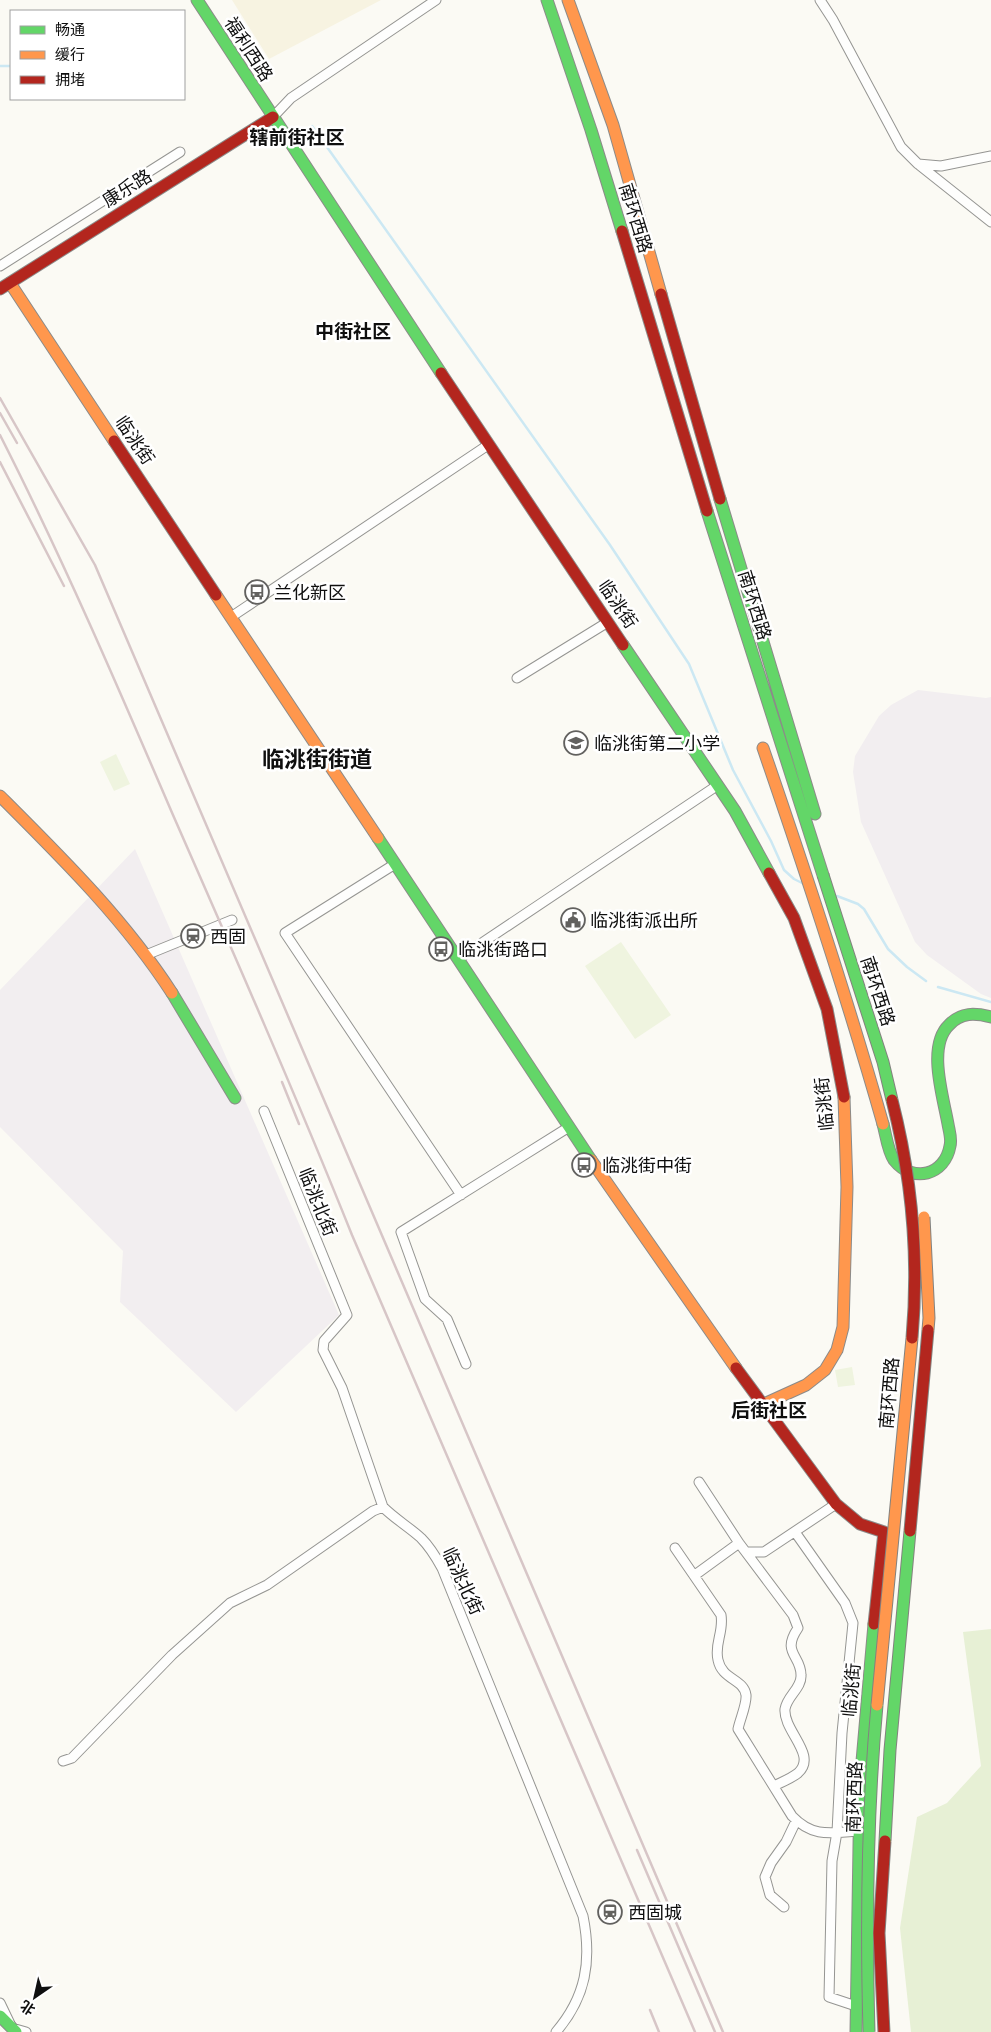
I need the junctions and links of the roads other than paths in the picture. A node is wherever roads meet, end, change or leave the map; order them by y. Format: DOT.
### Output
graph roads {
  1 [pos="197,0"];
  2 [pos="436,0"];
  3 [pos="548,0"];
  4 [pos="568,0"];
  5 [pos="820,0"];
  6 [pos="273,116"];
  7 [pos="180,152"];
  8 [pos="991,156"];
  9 [pos="918,164"];
  10 [pos="991,222"];
  11 [pos="0,266"];
  12 [pos="5,286"];
  13 [pos="488,445"];
  14 [pos="707,458"];
  15 [pos="692,462"];
  16 [pos="231,617"];
  17 [pos="608,622"];
  18 [pos="517,678"];
  19 [pos="763,748"];
  20 [pos="718,784"];
  21 [pos="0,796"];
  22 [pos="395,864"];
  23 [pos="828,876"];
  24 [pos="232,920"];
  25 [pos="146,955"];
  26 [pos="458,959"];
  27 [pos="991,1017"];
  28 [pos="895,1061"];
  29 [pos="235,1098"];
  30 [pos="264,1111"];
  31 [pos="569,1126"];
  32 [pos="916,1156"];
  33 [pos="460,1195"];
  34 [pos="466,1364"];
  35 [pos="762,1405"];
  36 [pos="699,1482"];
  37 [pos="836,1504"];
  38 [pos="383,1507"];
  39 [pos="796,1532"];
  40 [pos="884,1532"];
  41 [pos="921,1535"];
  42 [pos="739,1543"];
  43 [pos="675,1548"];
  44 [pos="748,1552"];
  45 [pos="696,1575"];
  46 [pos="63,1760"];
  47 [pos="774,1786"];
  48 [pos="796,1820"];
  49 [pos="859,1831"];
  50 [pos="837,1832"];
  51 [pos="784,1907"];
  52 [pos="0,2003"];
  53 [pos="856,2006"];
  54 [pos="0,2016"];
  55 [pos="12,2031"];
  56 [pos="26,2032"];
  57 [pos="556,2032"];
  58 [pos="856,2032"];
  59 [pos="870,2032"];
  60 [pos="884,2032"];
  1 -- 6 [label="main road, 福利西路"];
  2 -- 6 [label="street"];
  3 -- 15 [label="main road, 南环西路"];
  4 -- 14 [label="main road, 南环西路"];
  5 -- 9 [label="street"];
  6 -- 12 [label="main road, 康乐路"];
  6 -- 13 [label="main road, 临洮街"];
  7 -- 11 [label="street"];
  8 -- 9 [label="street"];
  9 -- 10 [label="street"];
  12 -- 16 [label="main road, 临洮街"];
  13 -- 16 [label="street"];
  13 -- 17 [label="main road, 临洮街"];
  14 -- 15 [label="main road"];
  14 -- 23 [label="main road, 南环西路"];
  15 -- 23 [label="main road, 南环西路"];
  16 -- 22 [label="main road, 临洮街"];
  17 -- 18 [label="street"];
  17 -- 20 [label="main road, 临洮街"];
  19 -- 27 [label="main road"];
  20 -- 26 [label="street"];
  20 -- 35 [label="main road, 临洮街"];
  21 -- 25 [label="main road"];
  22 -- 26 [label="main road, 临洮街"];
  22 -- 33 [label="street"];
  23 -- 28 [label="main road, 南环西路"];
  23 -- 59 [label="main road, 南环西路, bridge"];
  24 -- 25 [label="street"];
  25 -- 29 [label="main road"];
  26 -- 31 [label="main road, 临洮街"];
  30 -- 38 [label="street, 临洮北街"];
  31 -- 33 [label="street"];
  31 -- 35 [label="main road, 临洮街"];
  32 -- 60 [label="main road, 南环西路, bridge"];
  33 -- 34 [label="street"];
  35 -- 37 [label="main road, 临洮街"];
  36 -- 42 [label="street"];
  37 -- 39 [label="street"];
  37 -- 40 [label="main road, 临洮街"];
  38 -- 46 [label="street"];
  38 -- 57 [label="street, 临洮北街"];
  39 -- 44 [label="street"];
  39 -- 50 [label="street"];
  40 -- 41 [label="street"];
  40 -- 49 [label="main road, 临洮街"];
  42 -- 44 [label="street"];
  42 -- 45 [label="street"];
  43 -- 45 [label="street"];
  44 -- 47 [label="street"];
  45 -- 47 [label="street"];
  47 -- 48 [label="street"];
  48 -- 50 [label="street"];
  48 -- 51 [label="street"];
  49 -- 50 [label="street"];
  49 -- 53 [label="main road, 临洮街"];
  50 -- 53 [label="street"];
  52 -- 55 [label="street"];
  53 -- 58 [label="main road, 临洮街"];
  54 -- 55 [label="main road"];
  55 -- 56 [label="street"];
}
